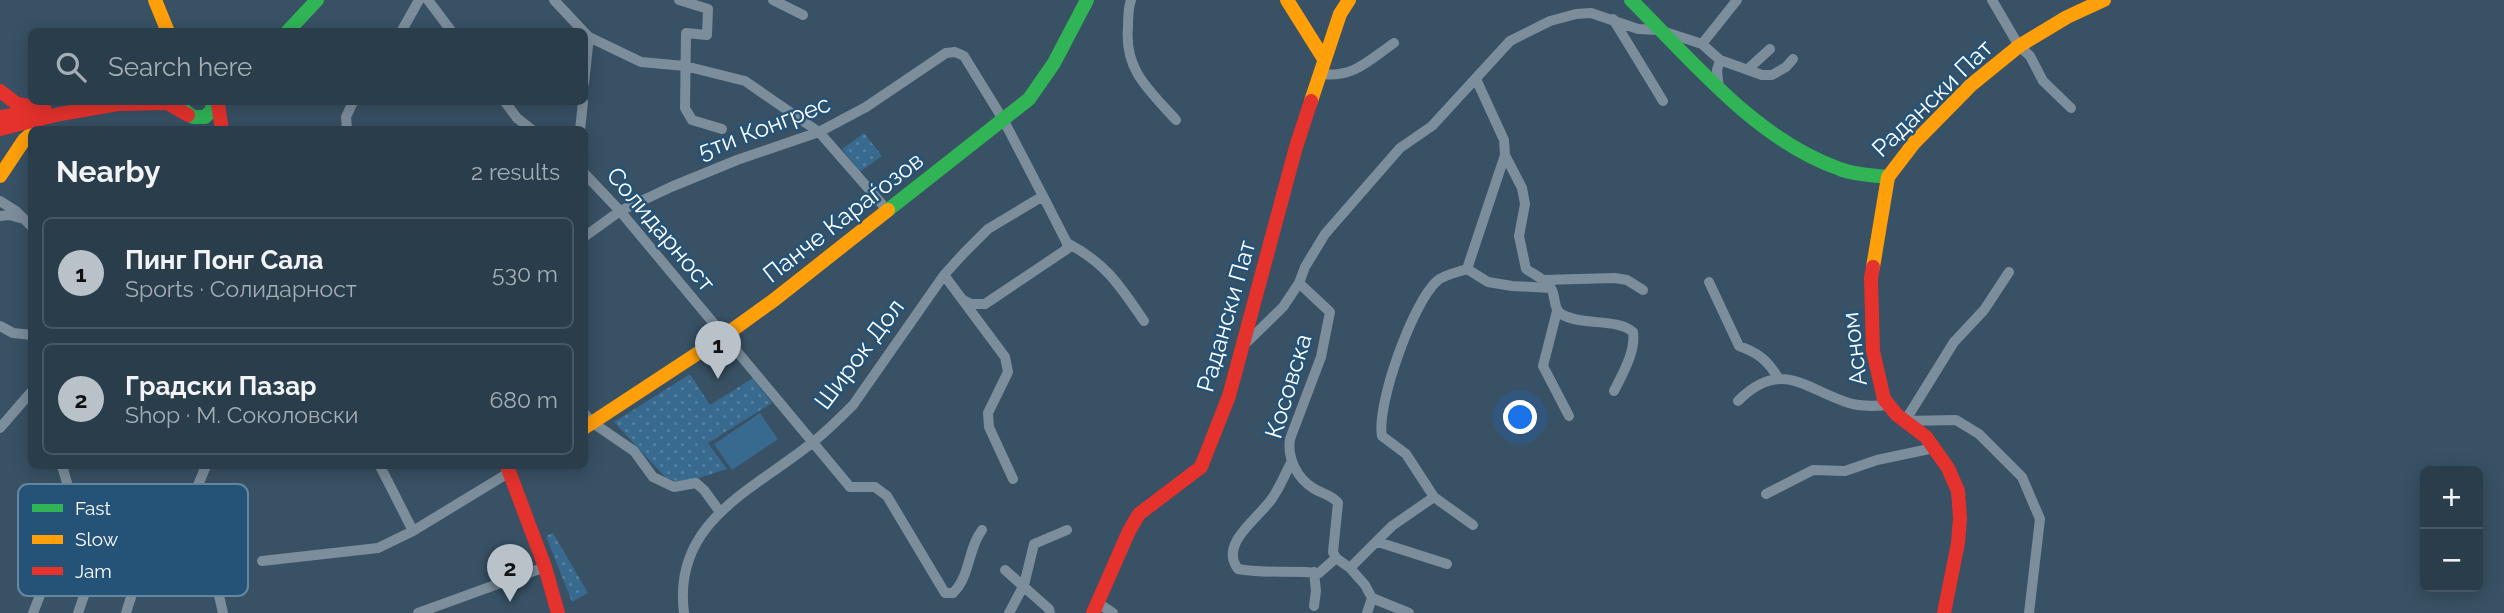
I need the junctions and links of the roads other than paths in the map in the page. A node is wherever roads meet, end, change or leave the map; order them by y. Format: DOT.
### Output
graph roads {
  1 [pos="154,0"];
  2 [pos="317,0"];
  3 [pos="419,0"];
  4 [pos="428,0"];
  5 [pos="554,0"];
  6 [pos="679,0"];
  7 [pos="773,0"];
  8 [pos="1087,0"];
  9 [pos="1131,0"];
  10 [pos="1287,0"];
  11 [pos="1349,0"];
  12 [pos="1630,0"];
  13 [pos="1737,0"];
  14 [pos="1993,0"];
  15 [pos="2104,0"];
  16 [pos="803,15"];
  17 [pos="1613,19"];
  18 [pos="166,28"];
  19 [pos="291,28"];
  20 [pos="403,28"];
  21 [pos="449,28"];
  22 [pos="581,28"];
  23 [pos="1659,30"];
  24 [pos="588,34"];
  25 [pos="1394,43"];
  26 [pos="1702,44"];
  27 [pos="2019,46"];
  28 [pos="1770,49"];
  29 [pos="1324,59"];
  30 [pos="1793,59"];
  31 [pos="1720,60"];
  32 [pos="685,66"];
  33 [pos="1748,69"];
  34 [pos="1320,74"];
  35 [pos="1476,79"];
  36 [pos="1719,90"];
  37 [pos="0,91"];
  38 [pos="1663,101"];
  39 [pos="83,105"];
  40 [pos="126,105"];
  41 [pos="215,105"];
  42 [pos="216,105"];
  43 [pos="352,105"];
  44 [pos="507,105"];
  45 [pos="583,105"];
  46 [pos="2071,107"];
  47 [pos="188,111"];
  48 [pos="47,114"];
  49 [pos="0,117"];
  50 [pos="1175,120"];
  51 [pos="1004,121"];
  52 [pos="37,126"];
  53 [pos="200,126"];
  54 [pos="221,126"];
  55 [pos="347,126"];
  56 [pos="527,126"];
  57 [pos="580,126"];
  58 [pos="722,129"];
  59 [pos="0,130"];
  60 [pos="819,132"];
  61 [pos="28,136"];
  62 [pos="1506,155"];
  63 [pos="0,176"];
  64 [pos="588,177"];
  65 [pos="1888,177"];
  66 [pos="1043,196"];
  67 [pos="0,201"];
  68 [pos="620,211"];
  69 [pos="888,211"];
  70 [pos="0,216"];
  71 [pos="28,223"];
  72 [pos="28,224"];
  73 [pos="588,234"];
  74 [pos="1067,243"];
  75 [pos="1468,269"];
  76 [pos="2009,272"];
  77 [pos="944,275"];
  78 [pos="1541,280"];
  79 [pos="1709,282"];
  80 [pos="1299,283"];
  81 [pos="1551,288"];
  82 [pos="1643,290"];
  83 [pos="963,300"];
  84 [pos="1558,311"];
  85 [pos="1144,321"];
  86 [pos="0,326"];
  87 [pos="28,335"];
  88 [pos="724,337"];
  89 [pos="1240,349"];
  90 [pos="1779,379"];
  91 [pos="1614,391"];
  92 [pos="28,396"];
  93 [pos="1738,401"];
  94 [pos="1888,405"];
  95 [pos="1569,416"];
  96 [pos="588,420"];
  97 [pos="1905,421"];
  98 [pos="588,422"];
  99 [pos="0,428"];
  100 [pos="813,442"];
  101 [pos="1934,448"];
  102 [pos="1291,463"];
  103 [pos="382,469"];
  104 [pos="511,469"];
  105 [pos="513,469"];
  106 [pos="1013,479"];
  107 [pos="1766,495"];
  108 [pos="1434,497"];
  109 [pos="720,512"];
  110 [pos="1473,525"];
  111 [pos="982,530"];
  112 [pos="1067,530"];
  113 [pos="413,531"];
  114 [pos="1377,542"];
  115 [pos="1336,558"];
  116 [pos="262,561"];
  117 [pos="1447,564"];
  118 [pos="545,567"];
  119 [pos="1350,568"];
  120 [pos="1005,570"];
  121 [pos="1314,572"];
  122 [pos="1024,585"];
  123 [pos="40,596"];
  124 [pos="84,596"];
  125 [pos="131,596"];
  126 [pos="1372,598"];
  127 [pos="1314,606"];
  128 [pos="1096,608"];
  129 [pos="33,613"];
  130 [pos="78,613"];
  131 [pos="126,613"];
  132 [pos="418,613"];
  133 [pos="558,613"];
  134 [pos="684,613"];
  135 [pos="1009,613"];
  136 [pos="1050,613"];
  137 [pos="1113,613"];
  138 [pos="1367,613"];
  139 [pos="1409,613"];
  140 [pos="1944,613"];
  141 [pos="2029,613"];
  1 -- 18 [label="street"];
  2 -- 19 [label="street"];
  3 -- 20 [label="street"];
  4 -- 21 [label="street"];
  5 -- 22 [label="street"];
  6 -- 32 [label="street"];
  7 -- 16 [label="street"];
  8 -- 51 [label="street, Панче Караѓозов"];
  9 -- 50 [label="street"];
  10 -- 29 [label="street"];
  11 -- 29 [label="street, Радански Пат"];
  12 -- 23 [label="street, Радански Пат"];
  13 -- 26 [label="street"];
  14 -- 27 [label="street"];
  15 -- 27 [label="street, Радански Пат"];
  17 -- 23 [label="street, Косовска"];
  17 -- 35 [label="street, Косовска"];
  17 -- 38 [label="street"];
  23 -- 26 [label="street, Косовска"];
  23 -- 36 [label="street, Радански Пат"];
  24 -- 32 [label="street"];
  25 -- 34 [label="street"];
  26 -- 31 [label="street"];
  27 -- 46 [label="street"];
  27 -- 65 [label="street, Радански Пат"];
  28 -- 33 [label="street"];
  29 -- 34 [label="street, Радански Пат"];
  30 -- 33 [label="street"];
  31 -- 33 [label="street"];
  31 -- 36 [label="street"];
  32 -- 58 [label="street"];
  32 -- 60 [label="street"];
  34 -- 89 [label="street, Радански Пат"];
  35 -- 62 [label="street"];
  35 -- 80 [label="street, Косовска"];
  36 -- 65 [label="street, Радански Пат"];
  37 -- 48 [label="street"];
  39 -- 48 [label="street"];
  40 -- 48 [label="street"];
  41 -- 47 [label="street"];
  42 -- 54 [label="street"];
  43 -- 55 [label="street"];
  44 -- 56 [label="street"];
  45 -- 57 [label="street"];
  47 -- 53 [label="street"];
  48 -- 49 [label="street"];
  48 -- 52 [label="street"];
  48 -- 59 [label="street"];
  51 -- 60 [label="street, 5ти Конгрес"];
  51 -- 66 [label="street"];
  51 -- 69 [label="street, Панче Караѓозов"];
  60 -- 68 [label="street, 5ти Конгрес"];
  60 -- 69 [label="street"];
  61 -- 63 [label="street"];
  62 -- 75 [label="street"];
  62 -- 78 [label="street"];
  64 -- 68 [label="street, Солидарност"];
  65 -- 94 [label="street, Асном"];
  66 -- 74 [label="street"];
  66 -- 77 [label="street, Широк Дол"];
  67 -- 71 [label="street"];
  68 -- 73 [label="street, 5ти Конгрес"];
  68 -- 88 [label="street, Солидарност"];
  69 -- 88 [label="street, Панче Караѓозов"];
  70 -- 72 [label="street"];
  74 -- 83 [label="street"];
  74 -- 85 [label="street"];
  75 -- 81 [label="street"];
  75 -- 108 [label="street"];
  76 -- 97 [label="street"];
  77 -- 83 [label="street"];
  77 -- 100 [label="street, Широк Дол"];
  78 -- 81 [label="street"];
  78 -- 82 [label="street"];
  79 -- 90 [label="street"];
  80 -- 89 [label="street, Косовска"];
  80 -- 102 [label="street, Косовска"];
  81 -- 84 [label="street"];
  83 -- 106 [label="street"];
  84 -- 91 [label="street"];
  84 -- 95 [label="street"];
  86 -- 87 [label="street"];
  88 -- 96 [label="street, Панче Караѓозов"];
  88 -- 100 [label="street, Солидарност"];
  89 -- 128 [label="street, Радански Пат"];
  90 -- 93 [label="street"];
  90 -- 94 [label="street"];
  92 -- 99 [label="street"];
  94 -- 97 [label="street, Асном"];
  97 -- 101 [label="street, Асном"];
  97 -- 141 [label="street"];
  98 -- 109 [label="street"];
  100 -- 109 [label="street, Широк Дол"];
  100 -- 111 [label="street, Солидарност"];
  101 -- 107 [label="street"];
  101 -- 140 [label="street, Асном"];
  102 -- 115 [label="street, Косовска"];
  102 -- 121 [label="street"];
  103 -- 113 [label="street"];
  104 -- 113 [label="street"];
  105 -- 118 [label="street"];
  108 -- 110 [label="street"];
  108 -- 114 [label="street"];
  109 -- 134 [label="street, Широк Дол"];
  112 -- 122 [label="street"];
  113 -- 116 [label="street"];
  114 -- 117 [label="street"];
  114 -- 119 [label="street"];
  115 -- 119 [label="street"];
  115 -- 121 [label="street"];
  118 -- 132 [label="street"];
  118 -- 133 [label="street"];
  119 -- 126 [label="street"];
  120 -- 122 [label="street"];
  121 -- 127 [label="street"];
  122 -- 135 [label="street"];
  122 -- 136 [label="street"];
  123 -- 129 [label="street"];
  124 -- 130 [label="street"];
  125 -- 131 [label="street"];
  126 -- 138 [label="street"];
  126 -- 139 [label="street"];
  128 -- 137 [label="street"];
}
